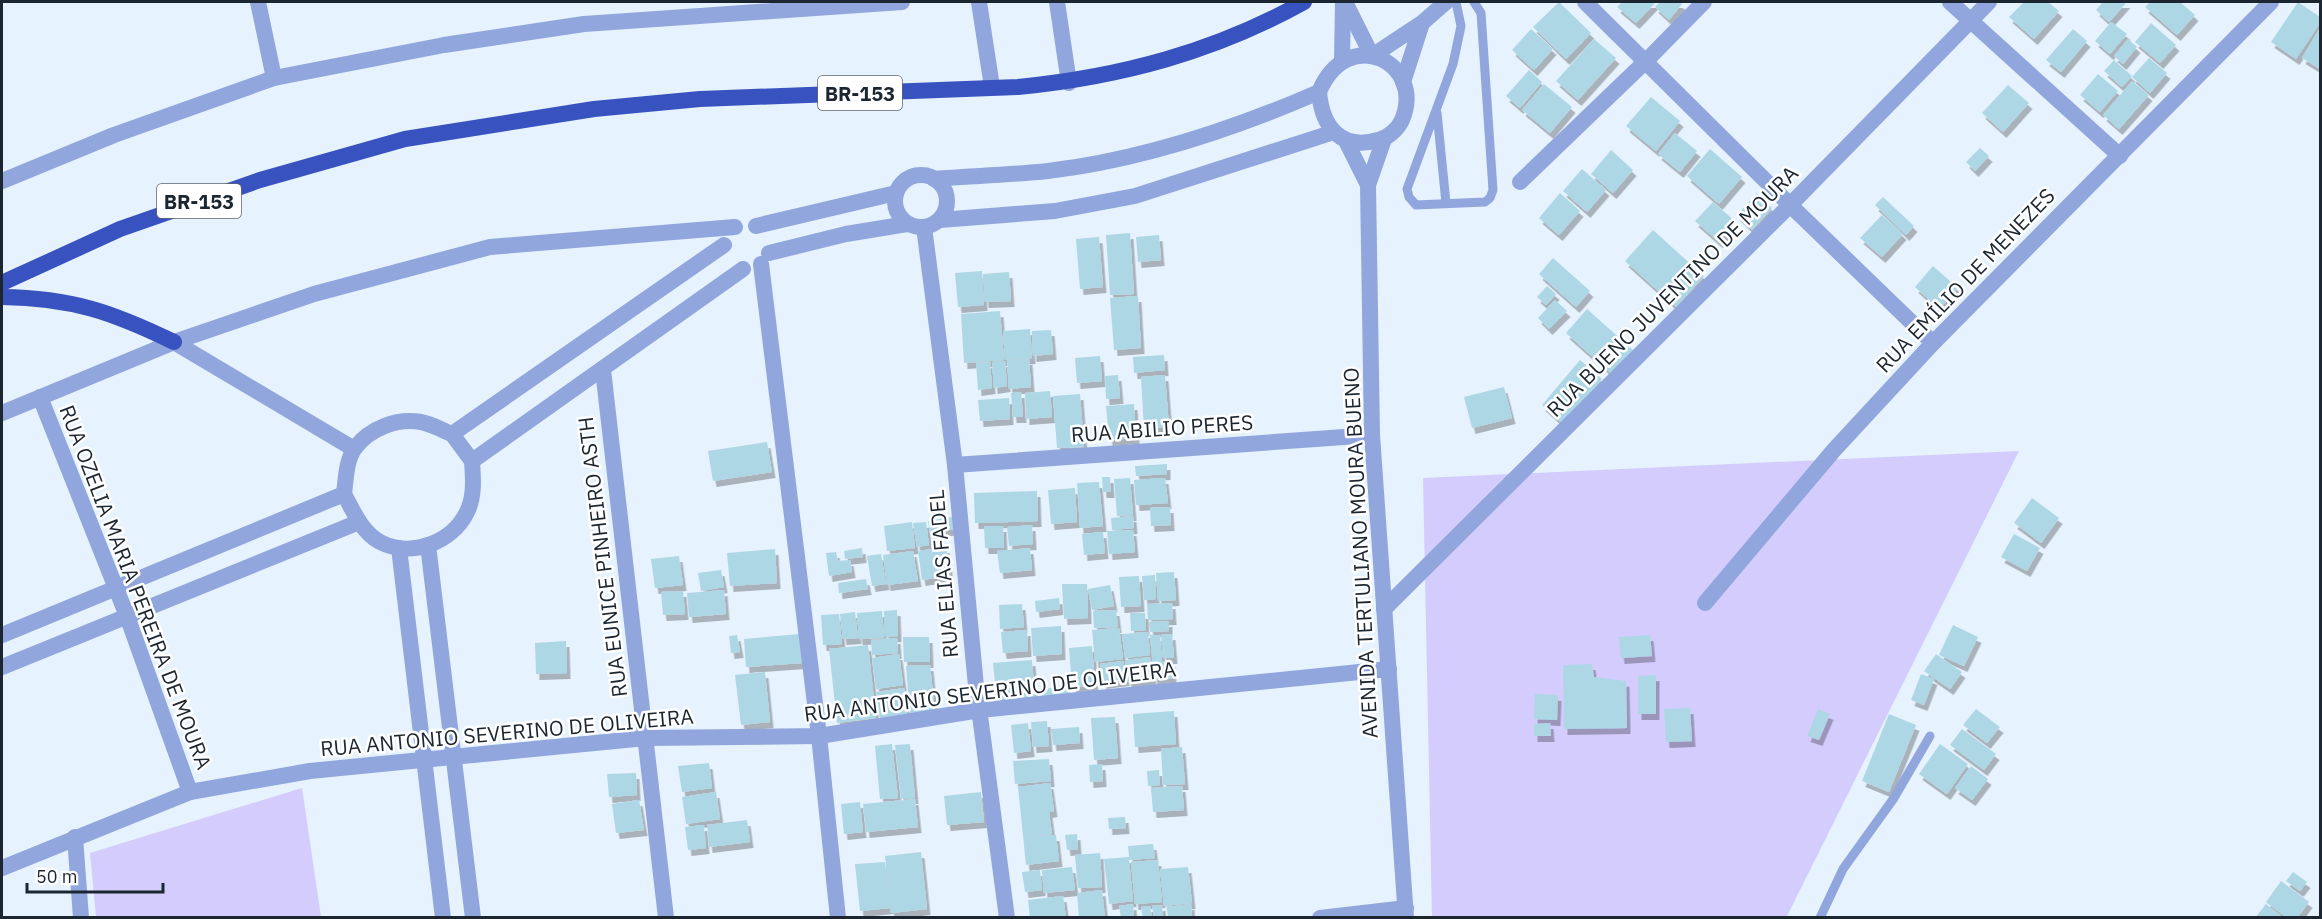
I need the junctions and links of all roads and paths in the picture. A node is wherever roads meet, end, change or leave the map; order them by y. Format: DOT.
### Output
graph roads {
  1 [pos="258,2"];
  2 [pos="902,2"];
  3 [pos="979,2"];
  4 [pos="1057,2"];
  5 [pos="1304,2"];
  6 [pos="1344,2"];
  7 [pos="1446,2"];
  8 [pos="1456,2"];
  9 [pos="1474,2"];
  10 [pos="1585,2"];
  11 [pos="1704,2"];
  12 [pos="1950,2"];
  13 [pos="1989,2"];
  14 [pos="2271,2"];
  15 [pos="1970,21"];
  16 [pos="1422,23"];
  17 [pos="1372,56"];
  18 [pos="1647,60"];
  19 [pos="1342,61"];
  20 [pos="274,78"];
  21 [pos="1403,82"];
  22 [pos="1069,83"];
  23 [pos="992,87"];
  24 [pos="1319,92"];
  25 [pos="1437,109"];
  26 [pos="1340,136"];
  27 [pos="1384,138"];
  28 [pos="2120,156"];
  29 [pos="934,179"];
  30 [pos="2,181"];
  31 [pos="1520,182"];
  32 [pos="1368,185"];
  33 [pos="896,193"];
  34 [pos="1446,203"];
  35 [pos="1790,205"];
  36 [pos="940,220"];
  37 [pos="756,226"];
  38 [pos="915,226"];
  39 [pos="735,227"];
  40 [pos="724,245"];
  41 [pos="765,258"];
  42 [pos="743,269"];
  43 [pos="2,283"];
  44 [pos="2,297"];
  45 [pos="174,342"];
  46 [pos="1933,343"];
  47 [pos="603,369"];
  48 [pos="40,398"];
  49 [pos="2,413"];
  50 [pos="452,434"];
  51 [pos="1372,435"];
  52 [pos="354,449"];
  53 [pos="472,461"];
  54 [pos="956,465"];
  55 [pos="344,494"];
  56 [pos="359,522"];
  57 [pos="428,545"];
  58 [pos="399,548"];
  59 [pos="116,589"];
  60 [pos="1705,603"];
  61 [pos="1384,609"];
  62 [pos="127,616"];
  63 [pos="2,635"];
  64 [pos="2,667"];
  65 [pos="1389,669"];
  66 [pos="980,710"];
  67 [pos="819,736"];
  68 [pos="1930,736"];
  69 [pos="646,738"];
  70 [pos="453,757"];
  71 [pos="423,759"];
  72 [pos="190,792"];
  73 [pos="75,837"];
  74 [pos="2,868"];
  75 [pos="1406,913"];
  76 [pos="81,918"];
  77 [pos="443,918"];
  78 [pos="473,918"];
  79 [pos="666,918"];
  80 [pos="838,918"];
  81 [pos="1007,918"];
  82 [pos="1320,918"];
  83 [pos="1820,918"];
  1 -- 20 [label="street"];
  2 -- 20 [label="street"];
  3 -- 23 [label="street"];
  4 -- 22 [label="street"];
  5 -- 22 [label="highway, BR-153"];
  6 -- 17 [label="street"];
  6 -- 19 [label="street"];
  7 -- 16 [label="street"];
  8 -- 25 [label="lane"];
  9 -- 34 [label="lane"];
  10 -- 18 [label="street"];
  11 -- 18 [label="street"];
  12 -- 15 [label="street"];
  13 -- 15 [label="street, RUA BUENO JUVENTINO DE MOURA"];
  14 -- 28 [label="street, RUA EMÍLIO DE MENEZES"];
  15 -- 28 [label="street"];
  15 -- 35 [label="street, RUA BUENO JUVENTINO DE MOURA"];
  16 -- 17 [label="street"];
  16 -- 21 [label="street"];
  17 -- 19 [label="street"];
  17 -- 21 [label="street"];
  18 -- 31 [label="street"];
  18 -- 35 [label="street"];
  19 -- 24 [label="street"];
  20 -- 30 [label="street"];
  21 -- 27 [label="street"];
  22 -- 23 [label="highway, BR-153"];
  23 -- 43 [label="highway, BR-153"];
  24 -- 26 [label="street"];
  24 -- 29 [label="street"];
  25 -- 34 [label="lane"];
  25 -- 34 [label="lane"];
  26 -- 27 [label="street"];
  26 -- 32 [label="street, AVENIDA TERTULIANO MOURA BUENO"];
  26 -- 36 [label="street"];
  27 -- 32 [label="street, AVENIDA TERTULIANO MOURA BUENO"];
  28 -- 46 [label="street, RUA EMÍLIO DE MENEZES"];
  29 -- 33 [label="street"];
  29 -- 36 [label="street"];
  32 -- 51 [label="street, AVENIDA TERTULIANO MOURA BUENO"];
  33 -- 37 [label="street"];
  33 -- 38 [label="street"];
  35 -- 46 [label="street"];
  35 -- 61 [label="street, RUA BUENO JUVENTINO DE MOURA"];
  36 -- 38 [label="street"];
  37 -- 39 [label="street"];
  37 -- 41 [label="street"];
  38 -- 41 [label="street"];
  38 -- 54 [label="street, RUA ELIAS FADEL"];
  39 -- 40 [label="street"];
  39 -- 45 [label="street"];
  40 -- 42 [label="street"];
  40 -- 50 [label="street"];
  41 -- 42 [label="street"];
  41 -- 67 [label="street"];
  42 -- 47 [label="street"];
  44 -- 45 [label="highway"];
  45 -- 48 [label="street"];
  45 -- 52 [label="street"];
  46 -- 60 [label="street, RUA EMÍLIO DE MENEZES"];
  47 -- 53 [label="street"];
  47 -- 69 [label="street, RUA EUNICE PINHEIRO ASTH"];
  48 -- 49 [label="street"];
  48 -- 59 [label="street, RUA OZELIA MARIA PEREIRA DE MOURA"];
  50 -- 52 [label="street"];
  50 -- 53 [label="street"];
  51 -- 54 [label="street, RUA ABILIO PERES"];
  51 -- 61 [label="street, AVENIDA TERTULIANO MOURA BUENO"];
  52 -- 55 [label="street"];
  53 -- 57 [label="street"];
  54 -- 66 [label="street, RUA ELIAS FADEL"];
  55 -- 56 [label="street"];
  55 -- 59 [label="street"];
  56 -- 58 [label="street"];
  56 -- 62 [label="street"];
  57 -- 58 [label="street"];
  57 -- 70 [label="street"];
  58 -- 71 [label="street"];
  59 -- 62 [label="street, RUA OZELIA MARIA PEREIRA DE MOURA"];
  59 -- 63 [label="street"];
  61 -- 65 [label="street, AVENIDA TERTULIANO MOURA BUENO"];
  62 -- 64 [label="street"];
  62 -- 72 [label="street, RUA OZELIA MARIA PEREIRA DE MOURA"];
  65 -- 66 [label="street, RUA ANTONIO SEVERINO DE OLIVEIRA"];
  65 -- 75 [label="street, AVENIDA TERTULIANO MOURA BUENO"];
  66 -- 67 [label="street, RUA ANTONIO SEVERINO DE OLIVEIRA"];
  66 -- 81 [label="street, RUA ELIAS FADEL"];
  67 -- 69 [label="street, RUA ANTONIO SEVERINO DE OLIVEIRA"];
  67 -- 80 [label="street"];
  68 -- 83 [label="lane"];
  69 -- 70 [label="street, RUA ANTONIO SEVERINO DE OLIVEIRA"];
  69 -- 79 [label="street, RUA EUNICE PINHEIRO ASTH"];
  70 -- 71 [label="street, RUA ANTONIO SEVERINO DE OLIVEIRA"];
  70 -- 78 [label="street"];
  71 -- 72 [label="street, RUA ANTONIO SEVERINO DE OLIVEIRA"];
  71 -- 77 [label="street"];
  72 -- 73 [label="street, RUA ANTONIO SEVERINO DE OLIVEIRA"];
  73 -- 74 [label="street, RUA ANTONIO SEVERINO DE OLIVEIRA"];
  73 -- 76 [label="street"];
  75 -- 82 [label="street"];
}
